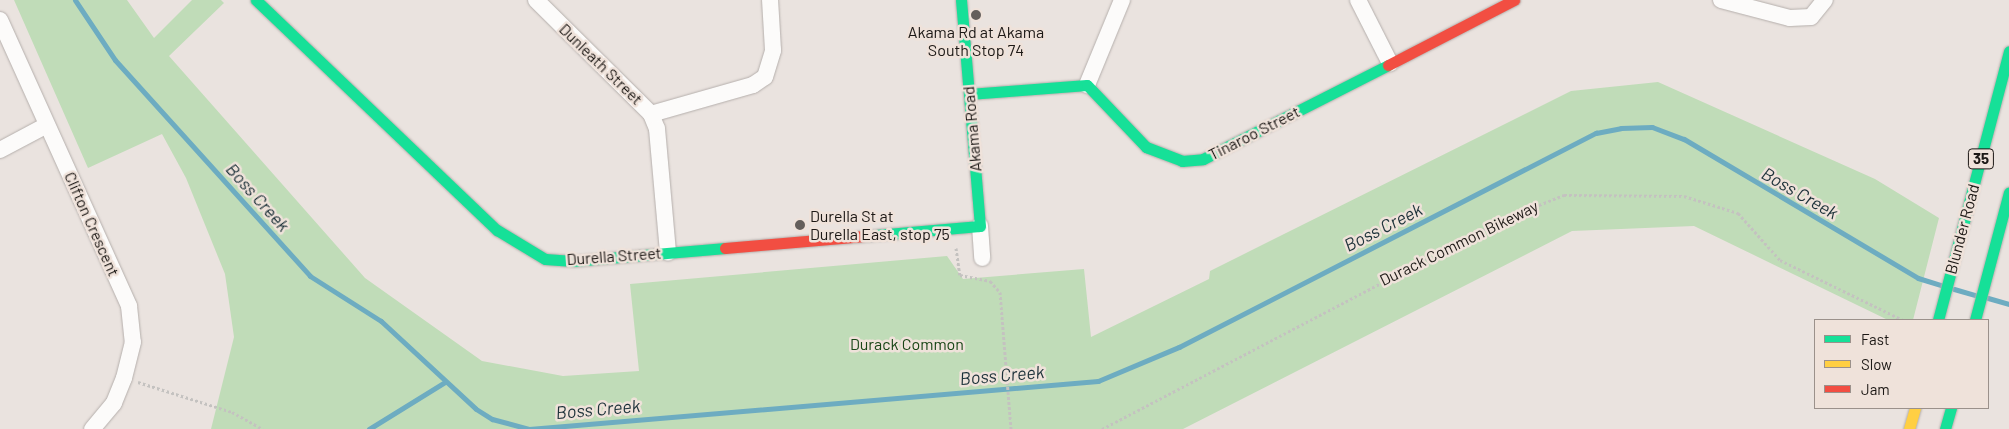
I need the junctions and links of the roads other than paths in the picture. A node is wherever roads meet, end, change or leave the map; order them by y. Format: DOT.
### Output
graph roads {
  1 [pos="256,0"];
  2 [pos="536,0"];
  3 [pos="770,0"];
  4 [pos="961,0"];
  5 [pos="1122,0"];
  6 [pos="1358,0"];
  7 [pos="1514,0"];
  8 [pos="1721,0"];
  9 [pos="1824,0"];
  10 [pos="0,20"];
  11 [pos="2009,51"];
  12 [pos="1390,63"];
  13 [pos="1087,85"];
  14 [pos="969,94"];
  15 [pos="651,114"];
  16 [pos="47,125"];
  17 [pos="0,150"];
  18 [pos="2009,192"];
  19 [pos="980,226"];
  20 [pos="668,253"];
  21 [pos="982,258"];
  22 [pos="1940,315"];
  23 [pos="1975,319"];
  24 [pos="1915,409"];
  25 [pos="1951,409"];
  26 [pos="92,429"];
  27 [pos="1909,429"];
  28 [pos="1945,429"];
  1 -- 20 [label="street, Durella Street"];
  2 -- 15 [label="street, Dunleath Street"];
  3 -- 15 [label="street"];
  4 -- 14 [label="street, Akama Road"];
  5 -- 13 [label="street"];
  6 -- 12 [label="street"];
  7 -- 12 [label="street, Tinaroo Street"];
  8 -- 9 [label="street"];
  10 -- 16 [label="street, Clifton Crescent"];
  11 -- 22 [label="street, Blunder Road / 35"];
  12 -- 13 [label="street, Tinaroo Street"];
  13 -- 14 [label="street"];
  14 -- 19 [label="street, Akama Road"];
  15 -- 20 [label="street, Dunleath Street"];
  16 -- 17 [label="street"];
  16 -- 26 [label="street, Clifton Crescent"];
  18 -- 23 [label="street"];
  19 -- 20 [label="street, Durella Street"];
  19 -- 21 [label="street, Akama Road"];
  24 -- 27 [label="street"];
  25 -- 28 [label="street"];
}
